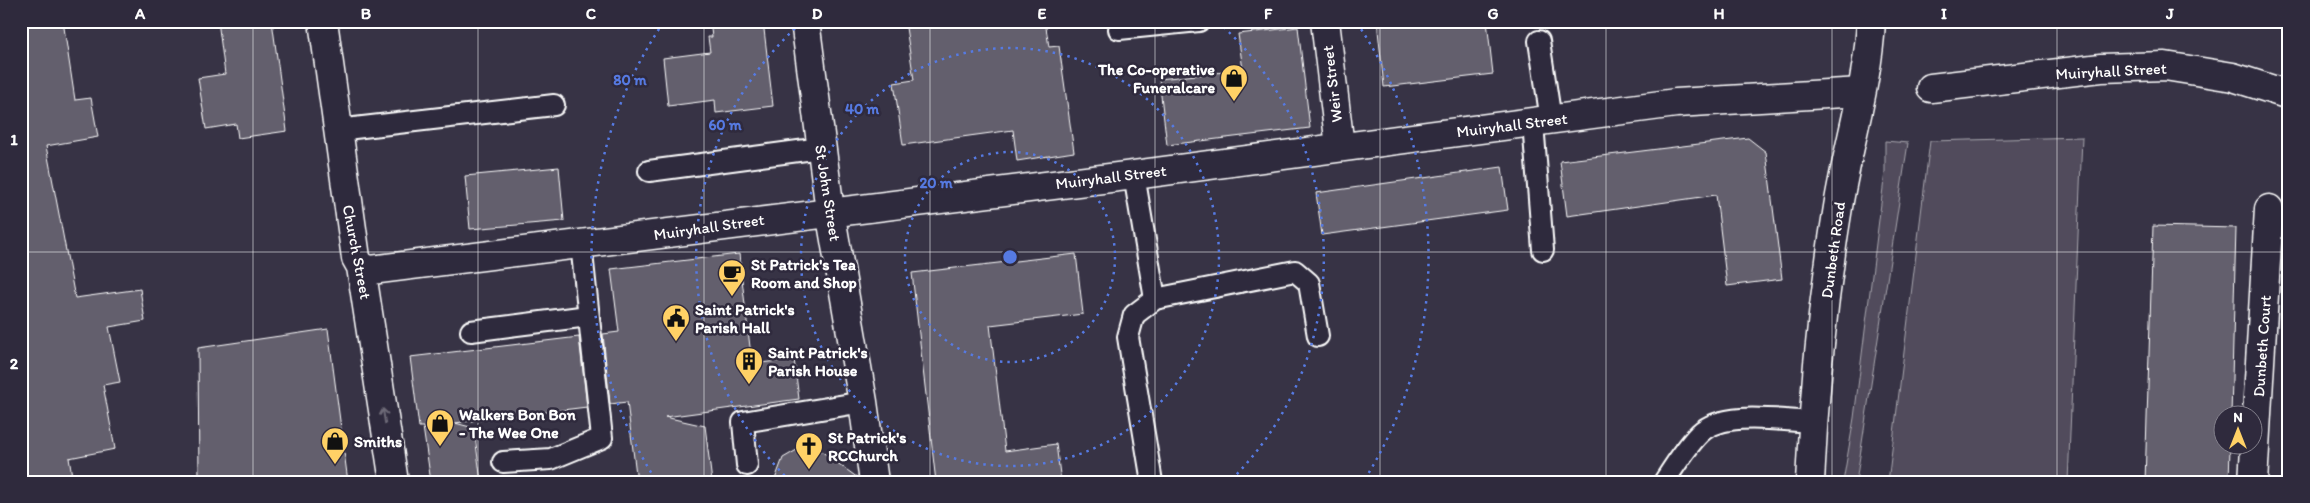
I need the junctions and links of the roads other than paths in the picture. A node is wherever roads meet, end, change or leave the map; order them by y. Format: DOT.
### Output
graph roads {
  1 [pos="323,21"];
  2 [pos="805,21"];
  3 [pos="1199,21"];
  4 [pos="1325,21"];
  5 [pos="1871,21"];
  6 [pos="1119,30"];
  7 [pos="1539,41"];
  8 [pos="1930,88"];
  9 [pos="1861,92"];
  10 [pos="2289,95"];
  11 [pos="554,105"];
  12 [pos="1542,121"];
  13 [pos="337,130"];
  14 [pos="1340,146"];
  15 [pos="821,148"];
  16 [pos="649,171"];
  17 [pos="1134,174"];
  18 [pos="2269,210"];
  19 [pos="830,211"];
  20 [pos="581,244"];
  21 [pos="1543,250"];
  22 [pos="361,266"];
  23 [pos="1155,299"];
  24 [pos="588,316"];
  25 [pos="471,331"];
  26 [pos="1318,336"];
  27 [pos="863,402"];
  28 [pos="1812,422"];
  29 [pos="503,462"];
  30 [pos="747,465"];
  31 [pos="394,482"];
  32 [pos="874,482"];
  33 [pos="1152,482"];
  34 [pos="1664,482"];
  35 [pos="1810,482"];
  36 [pos="2253,482"];
  1 -- 13 [label="street, Church Street"];
  2 -- 15 [label="street, St John Street"];
  3 -- 6 [label="lane"];
  4 -- 14 [label="street, Weir Street"];
  5 -- 9 [label="street, Dunbeth Road"];
  7 -- 12 [label="lane"];
  8 -- 10 [label="street, Muiryhall Street"];
  9 -- 12 [label="street, Muiryhall Street"];
  9 -- 28 [label="street, Dunbeth Road"];
  11 -- 13 [label="lane"];
  12 -- 14 [label="street, Muiryhall Street"];
  12 -- 21 [label="lane"];
  13 -- 22 [label="street, Church Street"];
  14 -- 17 [label="street, Muiryhall Street"];
  15 -- 16 [label="lane"];
  15 -- 19 [label="street, St John Street"];
  17 -- 19 [label="street, Muiryhall Street"];
  17 -- 23 [label="lane"];
  18 -- 36 [label="street, Dunbeth Court"];
  19 -- 20 [label="street, Muiryhall Street"];
  19 -- 27 [label="street, St John Street"];
  20 -- 22 [label="street, Muiryhall Street"];
  20 -- 24 [label="lane"];
  31 -- 22 [label="street, Church Street, one-way"];
  23 -- 26 [label="lane"];
  23 -- 33 [label="lane"];
  24 -- 25 [label="lane"];
  24 -- 29 [label="lane"];
  27 -- 30 [label="lane"];
  27 -- 32 [label="street, St John Street"];
  28 -- 34 [label="lane"];
  28 -- 35 [label="street, Dunbeth Road"];
}
